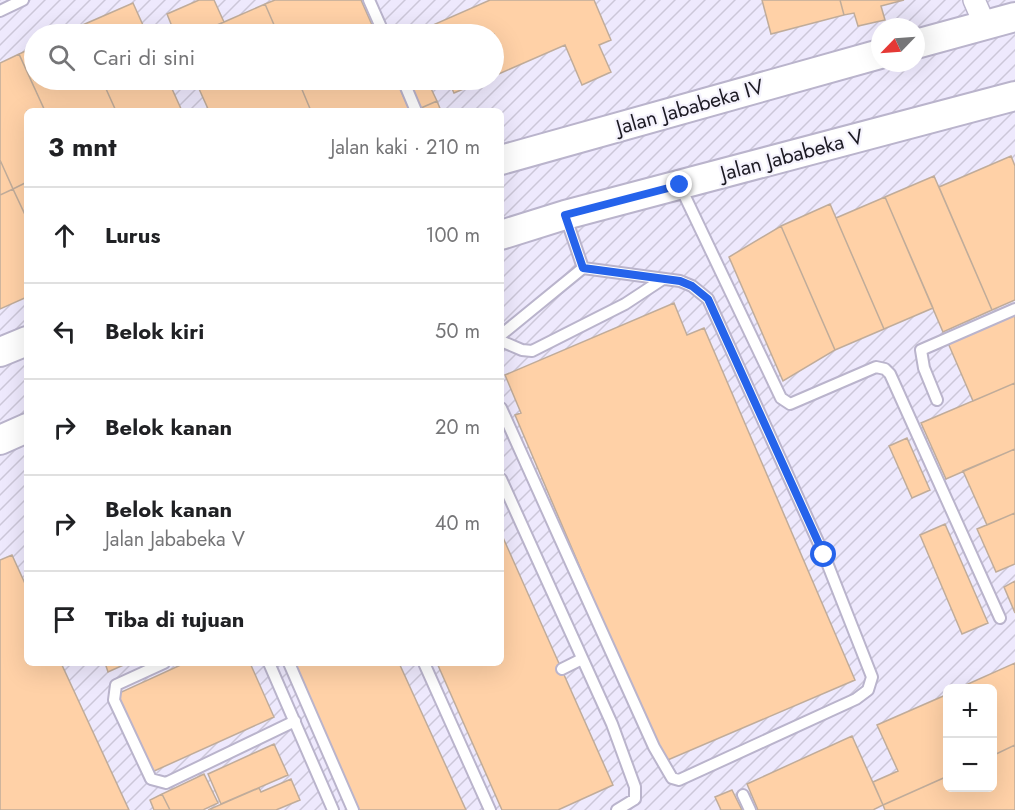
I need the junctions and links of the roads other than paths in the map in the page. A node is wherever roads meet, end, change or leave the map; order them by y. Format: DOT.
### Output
graph roads {
  1 [pos="23,0"];
  2 [pos="369,0"];
  3 [pos="0,11"];
  4 [pos="980,12"];
  5 [pos="1015,17"];
  6 [pos="380,24"];
  7 [pos="925,40"];
  8 [pos="871,57"];
  9 [pos="407,90"];
  10 [pos="1014,99"];
  11 [pos="415,108"];
  12 [pos="504,159"];
  13 [pos="680,185"];
  14 [pos="565,215"];
  15 [pos="504,234"];
  16 [pos="583,268"];
  17 [pos="663,279"];
  18 [pos="1015,309"];
  19 [pos="504,333"];
  20 [pos="504,341"];
  21 [pos="24,342"];
  22 [pos="0,352"];
  23 [pos="937,400"];
  24 [pos="504,415"];
  25 [pos="24,429"];
  26 [pos="0,440"];
  27 [pos="504,486"];
  28 [pos="1000,618"];
  29 [pos="582,659"];
  30 [pos="157,666"];
  31 [pos="270,666"];
  32 [pos="290,666"];
  33 [pos="426,666"];
  34 [pos="562,669"];
  35 [pos="295,721"];
  36 [pos="743,795"];
  37 [pos="333,810"];
  38 [pos="353,810"];
  39 [pos="490,810"];
  40 [pos="617,810"];
  41 [pos="750,810"];
  1 -- 3 [label="lane"];
  2 -- 6 [label="lane"];
  4 -- 5 [label="street"];
  4 -- 7 [label="street"];
  8 -- 12 [label="street, Jalan Jababeka IV"];
  9 -- 11 [label="lane"];
  10 -- 13 [label="street, Jalan Jababeka V"];
  13 -- 14 [label="street, Jalan Jababeka V"];
  13 -- 28 [label="lane"];
  14 -- 15 [label="street, Jalan Jababeka V"];
  14 -- 16 [label="lane"];
  16 -- 17 [label="lane"];
  16 -- 19 [label="lane"];
  17 -- 20 [label="lane"];
  17 -- 24 [label="lane"];
  18 -- 23 [label="lane"];
  21 -- 22 [label="street"];
  25 -- 26 [label="street"];
  27 -- 29 [label="lane"];
  29 -- 34 [label="lane"];
  29 -- 40 [label="lane"];
  30 -- 35 [label="lane"];
  31 -- 35 [label="lane"];
  32 -- 38 [label="lane"];
  33 -- 39 [label="lane"];
  35 -- 37 [label="lane"];
  36 -- 41 [label="lane"];
}
